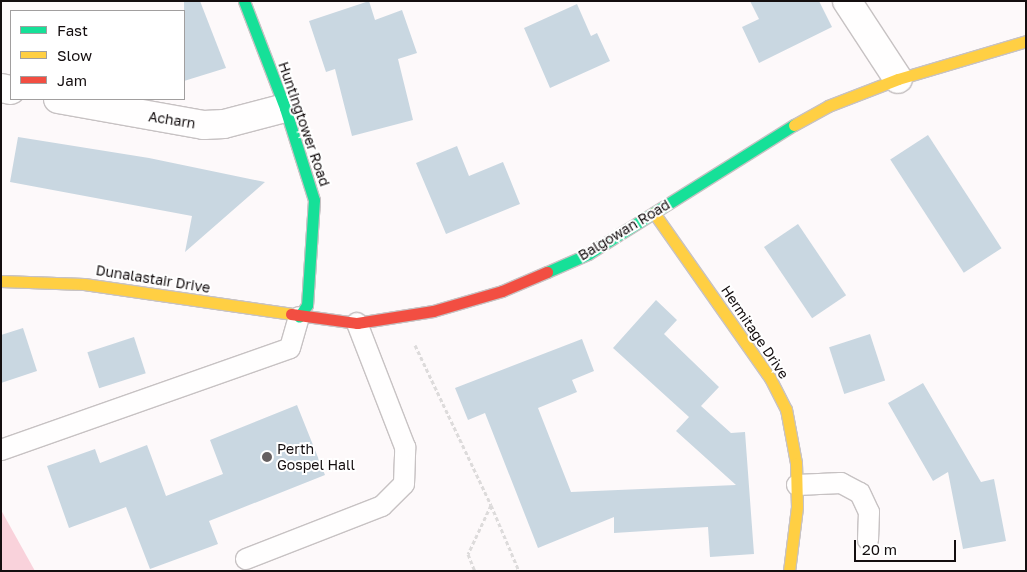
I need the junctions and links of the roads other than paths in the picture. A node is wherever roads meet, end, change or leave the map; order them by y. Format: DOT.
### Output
graph roads {
  1 [pos="244,1"];
  2 [pos="847,1"];
  3 [pos="1026,41"];
  4 [pos="898,79"];
  5 [pos="64,100"];
  6 [pos="285,108"];
  7 [pos="654,213"];
  8 [pos="1,282"];
  9 [pos="298,317"];
  10 [pos="357,323"];
  11 [pos="1,450"];
  12 [pos="797,484"];
  13 [pos="868,540"];
  14 [pos="246,559"];
  15 [pos="789,571"];
  1 -- 6 [label="street, Huntingtower Road"];
  2 -- 4 [label="street"];
  3 -- 4 [label="street, Balgowan Road"];
  4 -- 7 [label="street, Balgowan Road"];
  5 -- 6 [label="street, Acharn"];
  6 -- 9 [label="street, Huntingtower Road"];
  7 -- 10 [label="street, Balgowan Road"];
  7 -- 12 [label="street, Hermitage Drive"];
  8 -- 9 [label="street, Dunalastair Drive"];
  9 -- 10 [label="street, Balgowan Road"];
  9 -- 11 [label="lane"];
  10 -- 14 [label="lane"];
  12 -- 13 [label="lane"];
  12 -- 15 [label="street, Hermitage Drive"];
}
